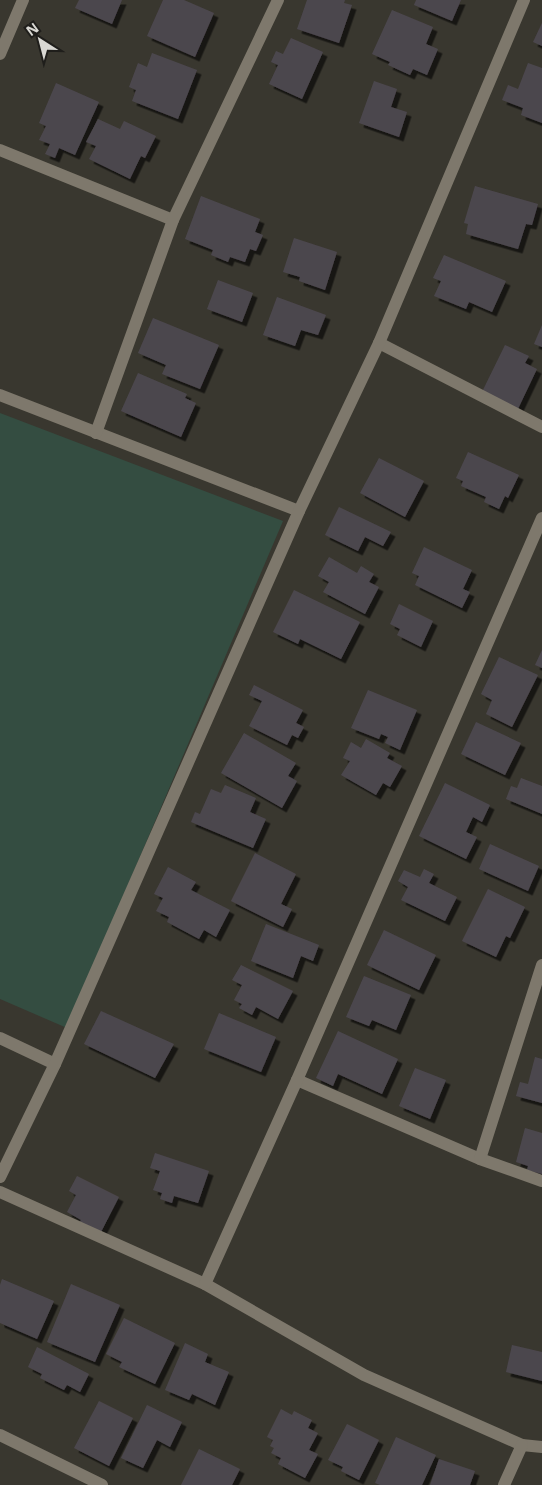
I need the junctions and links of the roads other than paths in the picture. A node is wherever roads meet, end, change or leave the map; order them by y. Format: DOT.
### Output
graph roads {
  1 [pos="23,0"];
  2 [pos="278,0"];
  3 [pos="524,0"];
  4 [pos="0,54"];
  5 [pos="0,150"];
  6 [pos="173,220"];
  7 [pos="379,343"];
  8 [pos="0,395"];
  9 [pos="542,427"];
  10 [pos="96,433"];
  11 [pos="298,511"];
  12 [pos="542,518"];
  13 [pos="542,964"];
  14 [pos="0,1038"];
  15 [pos="55,1064"];
  16 [pos="297,1080"];
  17 [pos="480,1158"];
  18 [pos="0,1177"];
  19 [pos="542,1181"];
  20 [pos="0,1192"];
  21 [pos="205,1284"];
  22 [pos="0,1435"];
  23 [pos="522,1445"];
  24 [pos="542,1447"];
  25 [pos="102,1485"];
  26 [pos="504,1485"];
  1 -- 4 [label="street"];
  2 -- 6 [label="street"];
  3 -- 7 [label="street"];
  5 -- 6 [label="street"];
  6 -- 10 [label="street"];
  7 -- 9 [label="street"];
  7 -- 11 [label="street"];
  8 -- 10 [label="street"];
  10 -- 11 [label="street"];
  11 -- 15 [label="street"];
  12 -- 16 [label="street"];
  13 -- 17 [label="street"];
  14 -- 15 [label="street"];
  15 -- 18 [label="street"];
  16 -- 17 [label="street"];
  16 -- 21 [label="street"];
  17 -- 19 [label="street"];
  20 -- 21 [label="street"];
  21 -- 23 [label="street"];
  22 -- 25 [label="street"];
  23 -- 24 [label="street"];
  23 -- 26 [label="street"];
}
